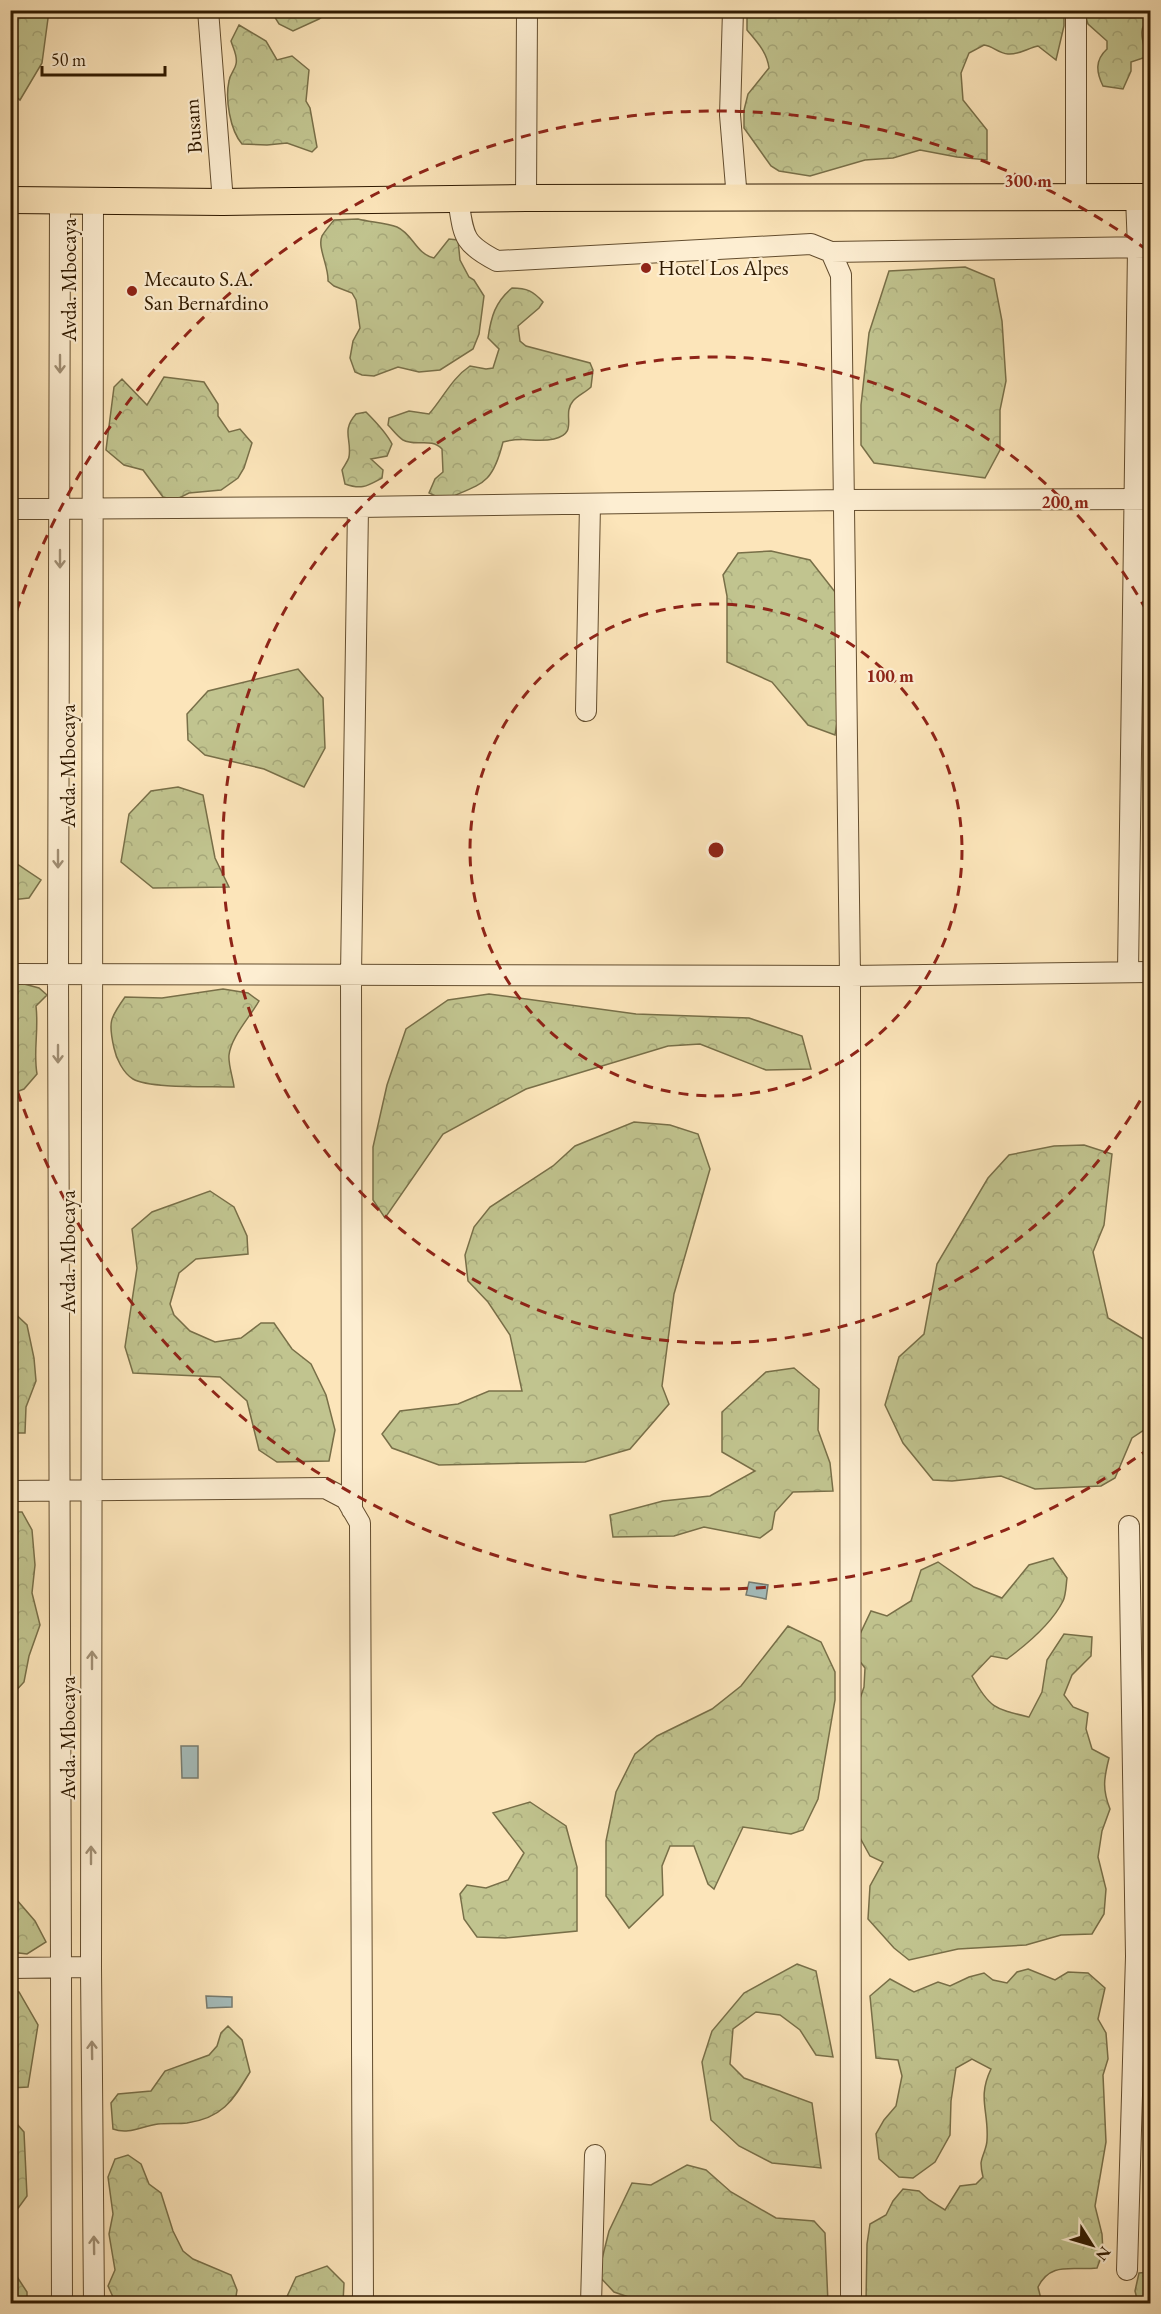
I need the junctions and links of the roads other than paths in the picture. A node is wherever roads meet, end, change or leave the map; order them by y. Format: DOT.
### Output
graph roads {
  1 [pos="208,10"];
  2 [pos="527,10"];
  3 [pos="733,10"];
  4 [pos="1076,10"];
  5 [pos="1076,196"];
  6 [pos="1143,197"];
  7 [pos="526,198"];
  8 [pos="458,199"];
  9 [pos="737,199"];
  10 [pos="10,200"];
  11 [pos="60,201"];
  12 [pos="93,201"];
  13 [pos="223,202"];
  14 [pos="1144,248"];
  15 [pos="831,252"];
  16 [pos="843,500"];
  17 [pos="1142,500"];
  18 [pos="590,504"];
  19 [pos="358,507"];
  20 [pos="10,509"];
  21 [pos="61,509"];
  22 [pos="93,509"];
  23 [pos="586,711"];
  24 [pos="1128,972"];
  25 [pos="1150,972"];
  26 [pos="10,974"];
  27 [pos="58,974"];
  28 [pos="91,975"];
  29 [pos="351,975"];
  30 [pos="850,976"];
  31 [pos="59,1490"];
  32 [pos="10,1491"];
  33 [pos="92,1491"];
  34 [pos="352,1510"];
  35 [pos="1129,1526"];
  36 [pos="1143,1956"];
  37 [pos="91,1967"];
  38 [pos="10,1968"];
  39 [pos="60,1968"];
  40 [pos="595,2155"];
  41 [pos="1127,2270"];
  42 [pos="62,2304"];
  43 [pos="94,2304"];
  44 [pos="363,2304"];
  45 [pos="591,2304"];
  46 [pos="851,2304"];
  1 -- 13 [label="street, Busam"];
  2 -- 7 [label="street"];
  3 -- 9 [label="street"];
  4 -- 5 [label="street"];
  5 -- 6 [label="main road"];
  5 -- 9 [label="main road"];
  6 -- 14 [label="street"];
  7 -- 8 [label="main road"];
  7 -- 9 [label="main road"];
  8 -- 13 [label="main road"];
  8 -- 15 [label="street"];
  10 -- 11 [label="main road"];
  11 -- 12 [label="main road"];
  11 -- 21 [label="street, one-way"];
  12 -- 13 [label="main road"];
  12 -- 22 [label="street, Avda. Mbocaya"];
  14 -- 15 [label="street"];
  14 -- 17 [label="street"];
  15 -- 16 [label="street"];
  16 -- 17 [label="street"];
  16 -- 18 [label="street"];
  16 -- 30 [label="street"];
  17 -- 24 [label="street"];
  18 -- 19 [label="street"];
  18 -- 23 [label="street"];
  19 -- 22 [label="street"];
  19 -- 29 [label="street"];
  20 -- 21 [label="street"];
  21 -- 22 [label="street"];
  21 -- 27 [label="street, one-way"];
  22 -- 28 [label="street, Avda. Mbocaya"];
  24 -- 25 [label="street"];
  24 -- 30 [label="street"];
  26 -- 27 [label="street"];
  27 -- 28 [label="street"];
  27 -- 31 [label="street, one-way"];
  28 -- 29 [label="street"];
  28 -- 33 [label="street, Avda. Mbocaya"];
  29 -- 30 [label="street"];
  29 -- 34 [label="street"];
  30 -- 46 [label="street"];
  31 -- 32 [label="street"];
  31 -- 33 [label="street"];
  31 -- 39 [label="street"];
  33 -- 34 [label="street"];
  37 -- 33 [label="street, Avda. Mbocaya, one-way"];
  34 -- 44 [label="street"];
  35 -- 36 [label="street"];
  36 -- 41 [label="street"];
  37 -- 39 [label="street"];
  43 -- 37 [label="street, Avda. Mbocaya, one-way"];
  38 -- 39 [label="street"];
  39 -- 42 [label="street"];
  40 -- 45 [label="street"];
}
